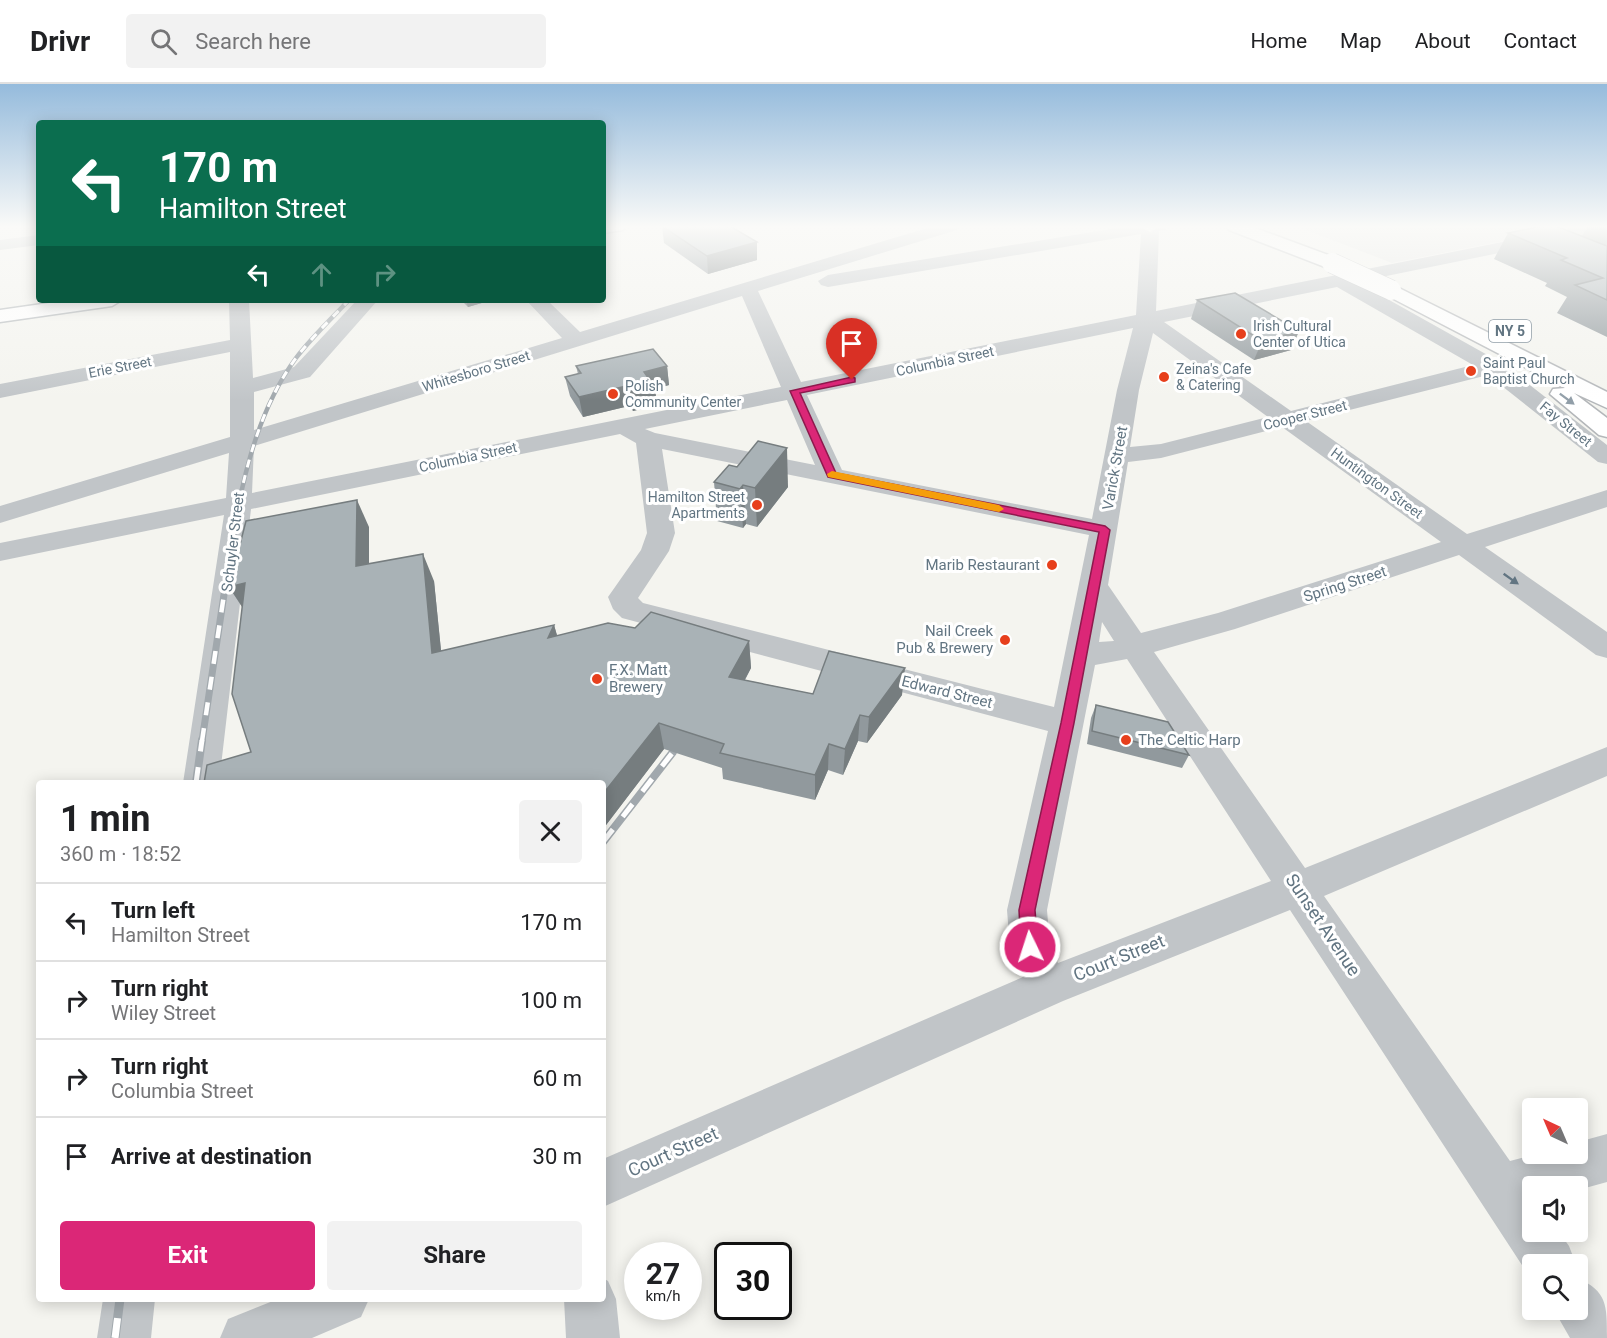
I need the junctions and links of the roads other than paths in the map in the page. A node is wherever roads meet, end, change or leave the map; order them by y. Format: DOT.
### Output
graph roads {
  1 [pos="761,285"];
  2 [pos="801,285"];
  3 [pos="1148,285"];
  4 [pos="1285,285"];
  5 [pos="1356,285"];
  6 [pos="1394,285"];
  7 [pos="1401,286"];
  8 [pos="750,293"];
  9 [pos="714,299"];
  10 [pos="91,303"];
  11 [pos="239,303"];
  12 [pos="539,303"];
  13 [pos="362,305"];
  14 [pos="0,316"];
  15 [pos="1146,319"];
  16 [pos="1469,328"];
  17 [pos="576,340"];
  18 [pos="241,344"];
  19 [pos="1492,367"];
  20 [pos="1607,383"];
  21 [pos="243,388"];
  22 [pos="795,391"];
  23 [pos="0,392"];
  24 [pos="1607,401"];
  25 [pos="1288,420"];
  26 [pos="622,425"];
  27 [pos="1607,430"];
  28 [pos="648,439"];
  29 [pos="243,442"];
  30 [pos="1117,456"];
  31 [pos="1607,457"];
  32 [pos="832,475"];
  33 [pos="1607,498"];
  34 [pos="239,503"];
  35 [pos="0,515"];
  36 [pos="1105,530"];
  37 [pos="1464,546"];
  38 [pos="0,552"];
  39 [pos="1094,587"];
  40 [pos="1136,647"];
  41 [pos="1607,647"];
  42 [pos="1081,655"];
  43 [pos="1068,723"];
  44 [pos="1607,761"];
  45 [pos="201,780"];
  46 [pos="1297,887"];
  47 [pos="1048,987"];
  48 [pos="1607,1158"];
  49 [pos="606,1183"];
  50 [pos="1500,1188"];
  51 [pos="1544,1254"];
  52 [pos="129,1302"];
  53 [pos="336,1302"];
  54 [pos="590,1302"];
  55 [pos="1588,1319"];
  56 [pos="124,1338"];
  57 [pos="247,1338"];
  58 [pos="593,1338"];
  59 [pos="1601,1338"];
  1 -- 9 [label="street, Whitesboro Street"];
  2 -- 8 [label="street"];
  3 -- 15 [label="street, Varick Street"];
  4 -- 15 [label="street, Columbia Street"];
  5 -- 19 [label="street, Fay Street"];
  6 -- 7 [label="main road, NY 5, bridge"];
  7 -- 16 [label="main road, NY 5"];
  7 -- 20 [label="main road, NY 5"];
  8 -- 9 [label="street"];
  8 -- 22 [label="street"];
  9 -- 17 [label="street, Whitesboro Street"];
  10 -- 14 [label="main road"];
  11 -- 18 [label="street, Schuyler Street"];
  12 -- 17 [label="street"];
  13 -- 21 [label="street"];
  15 -- 22 [label="street, Columbia Street"];
  15 -- 25 [label="street, Huntington Street"];
  15 -- 30 [label="street, Varick Street"];
  16 -- 24 [label="main road, NY 5"];
  16 -- 27 [label="main road, one-way"];
  17 -- 29 [label="street, Whitesboro Street"];
  18 -- 21 [label="street, Schuyler Street"];
  18 -- 23 [label="street, Erie Street"];
  19 -- 25 [label="street, Cooper Street"];
  19 -- 31 [label="street, Fay Street"];
  21 -- 29 [label="street, Schuyler Street"];
  22 -- 26 [label="street, Columbia Street"];
  22 -- 32 [label="street"];
  25 -- 30 [label="street, Cooper Street"];
  25 -- 37 [label="street, Huntington Street"];
  26 -- 28 [label="street"];
  26 -- 34 [label="street, Columbia Street"];
  28 -- 32 [label="street"];
  28 -- 43 [label="street, Edward Street"];
  29 -- 34 [label="street, Schuyler Street"];
  29 -- 35 [label="street, Whitesboro Street"];
  30 -- 36 [label="street, Varick Street"];
  32 -- 36 [label="street"];
  33 -- 37 [label="street, Spring Street"];
  34 -- 38 [label="street, Columbia Street"];
  34 -- 45 [label="street, Schuyler Street"];
  36 -- 39 [label="street, Varick Street"];
  37 -- 40 [label="street, Spring Street"];
  37 -- 41 [label="street, Huntington Street, one-way"];
  39 -- 40 [label="street, Sunset Avenue"];
  39 -- 42 [label="street, Varick Street"];
  40 -- 42 [label="street, Spring Street"];
  40 -- 46 [label="street, Sunset Avenue"];
  42 -- 43 [label="street, Varick Street"];
  43 -- 47 [label="street, Varick Street"];
  44 -- 46 [label="street, Court Street"];
  46 -- 47 [label="street, Court Street"];
  46 -- 50 [label="street, Sunset Avenue"];
  47 -- 49 [label="street, Court Street"];
  48 -- 50 [label="street"];
  50 -- 51 [label="street, Sunset Avenue"];
  52 -- 56 [label="street"];
  53 -- 57 [label="street"];
  54 -- 58 [label="street"];
  55 -- 59 [label="street"];
}
